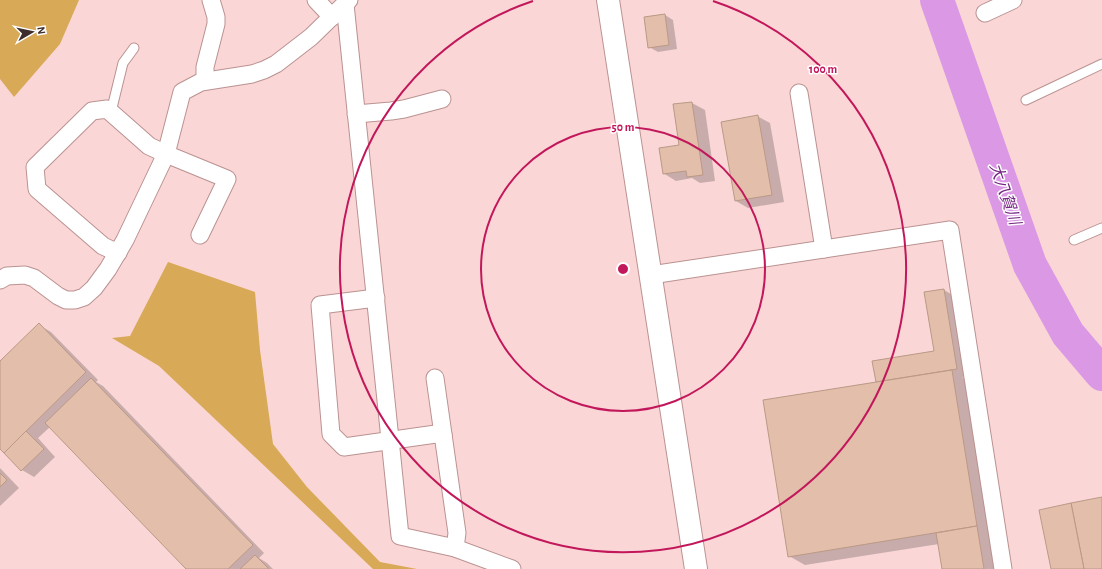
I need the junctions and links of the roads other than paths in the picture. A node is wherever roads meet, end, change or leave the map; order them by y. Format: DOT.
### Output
graph roads {
  1 [pos="211,0"];
  2 [pos="316,0"];
  3 [pos="608,0"];
  4 [pos="1013,0"];
  5 [pos="347,2"];
  6 [pos="986,13"];
  7 [pos="332,16"];
  8 [pos="134,48"];
  9 [pos="1102,64"];
  10 [pos="205,81"];
  11 [pos="799,93"];
  12 [pos="442,99"];
  13 [pos="1026,100"];
  14 [pos="111,112"];
  15 [pos="356,114"];
  16 [pos="166,154"];
  17 [pos="1102,228"];
  18 [pos="200,235"];
  19 [pos="1074,240"];
  20 [pos="824,249"];
  21 [pos="118,253"];
  22 [pos="650,275"];
  23 [pos="0,280"];
  24 [pos="376,298"];
  25 [pos="435,378"];
  26 [pos="443,435"];
  27 [pos="390,440"];
  28 [pos="455,548"];
  29 [pos="512,569"];
  30 [pos="696,569"];
  31 [pos="1003,569"];
  1 -- 10 [label="street"];
  2 -- 7 [label="street"];
  3 -- 22 [label="street"];
  4 -- 6 [label="street"];
  5 -- 7 [label="street"];
  5 -- 15 [label="street"];
  7 -- 10 [label="street"];
  8 -- 14 [label="lane"];
  9 -- 13 [label="lane"];
  10 -- 16 [label="street"];
  11 -- 20 [label="street"];
  12 -- 15 [label="street"];
  14 -- 16 [label="street"];
  14 -- 21 [label="street"];
  15 -- 24 [label="street"];
  16 -- 18 [label="street"];
  16 -- 21 [label="street"];
  17 -- 19 [label="lane"];
  20 -- 22 [label="street"];
  20 -- 31 [label="street"];
  21 -- 23 [label="street"];
  22 -- 30 [label="street"];
  24 -- 27 [label="street"];
  24 -- 27 [label="street"];
  25 -- 26 [label="street"];
  26 -- 27 [label="street"];
  26 -- 28 [label="street"];
  27 -- 28 [label="street"];
  28 -- 29 [label="street"];
}
